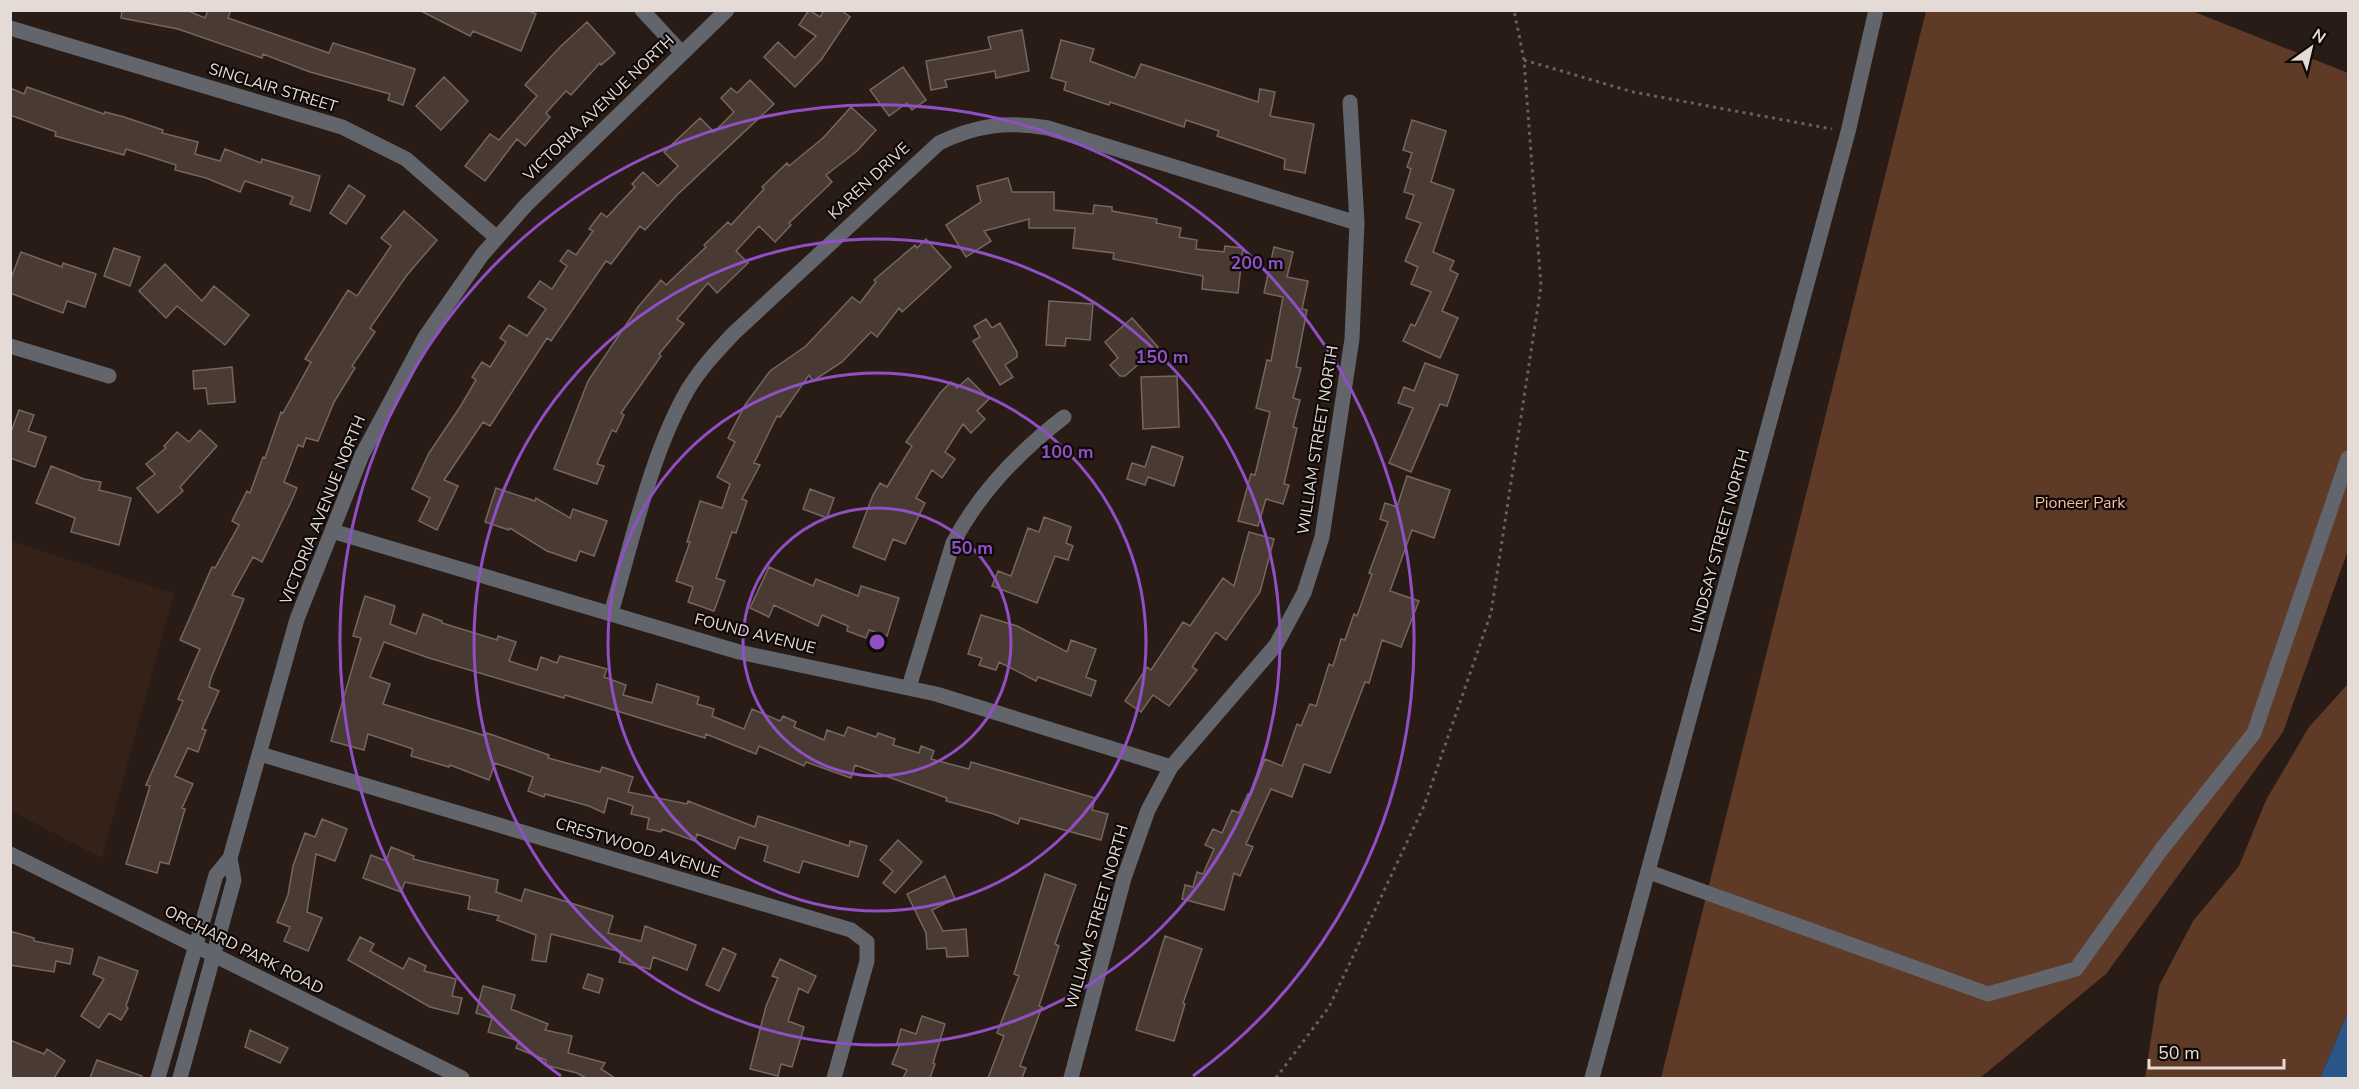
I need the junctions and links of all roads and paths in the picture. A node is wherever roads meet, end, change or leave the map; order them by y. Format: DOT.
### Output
graph roads {
  1 [pos="642,10"];
  2 [pos="727,10"];
  3 [pos="1514,10"];
  4 [pos="1876,10"];
  5 [pos="10,28"];
  6 [pos="681,52"];
  7 [pos="1524,60"];
  8 [pos="1350,102"];
  9 [pos="1848,132"];
  10 [pos="1357,223"];
  11 [pos="496,238"];
  12 [pos="10,346"];
  13 [pos="109,376"];
  14 [pos="1064,417"];
  15 [pos="2349,458"];
  16 [pos="332,531"];
  17 [pos="611,614"];
  18 [pos="909,687"];
  19 [pos="261,754"];
  20 [pos="1171,767"];
  21 [pos="10,854"];
  22 [pos="230,858"];
  23 [pos="1649,872"];
  24 [pos="196,944"];
  25 [pos="213,953"];
  26 [pos="158,1078"];
  27 [pos="180,1078"];
  28 [pos="462,1078"];
  29 [pos="834,1078"];
  30 [pos="1071,1078"];
  31 [pos="1276,1078"];
  32 [pos="1592,1078"];
  1 -- 6 [label="street"];
  2 -- 6 [label="street, VICTORIA AVENUE NORTH"];
  3 -- 7 [label="path"];
  4 -- 9 [label="street, LINDSAY STREET NORTH"];
  5 -- 11 [label="street, SINCLAIR STREET"];
  6 -- 11 [label="street, VICTORIA AVENUE NORTH"];
  7 -- 9 [label="path"];
  7 -- 31 [label="path"];
  8 -- 10 [label="street, WILLIAM STREET NORTH"];
  9 -- 23 [label="street, LINDSAY STREET NORTH"];
  10 -- 17 [label="street, KAREN DRIVE"];
  10 -- 20 [label="street, WILLIAM STREET NORTH"];
  11 -- 16 [label="street, VICTORIA AVENUE NORTH"];
  12 -- 13 [label="street"];
  14 -- 18 [label="street"];
  15 -- 23 [label="street"];
  16 -- 17 [label="street, FOUND AVENUE"];
  16 -- 19 [label="street, VICTORIA AVENUE NORTH"];
  17 -- 18 [label="street, FOUND AVENUE"];
  18 -- 20 [label="street, FOUND AVENUE"];
  19 -- 22 [label="street, VICTORIA AVENUE NORTH"];
  19 -- 29 [label="street, CRESTWOOD AVENUE"];
  20 -- 30 [label="street, WILLIAM STREET NORTH"];
  21 -- 24 [label="street, ORCHARD PARK ROAD"];
  22 -- 24 [label="street, VICTORIA AVENUE NORTH"];
  22 -- 25 [label="street, VICTORIA AVENUE NORTH"];
  23 -- 32 [label="street, LINDSAY STREET NORTH"];
  24 -- 25 [label="street, ORCHARD PARK ROAD"];
  24 -- 26 [label="street, VICTORIA AVENUE NORTH"];
  25 -- 27 [label="street, VICTORIA AVENUE NORTH"];
  25 -- 28 [label="street, ORCHARD PARK ROAD"];
}
